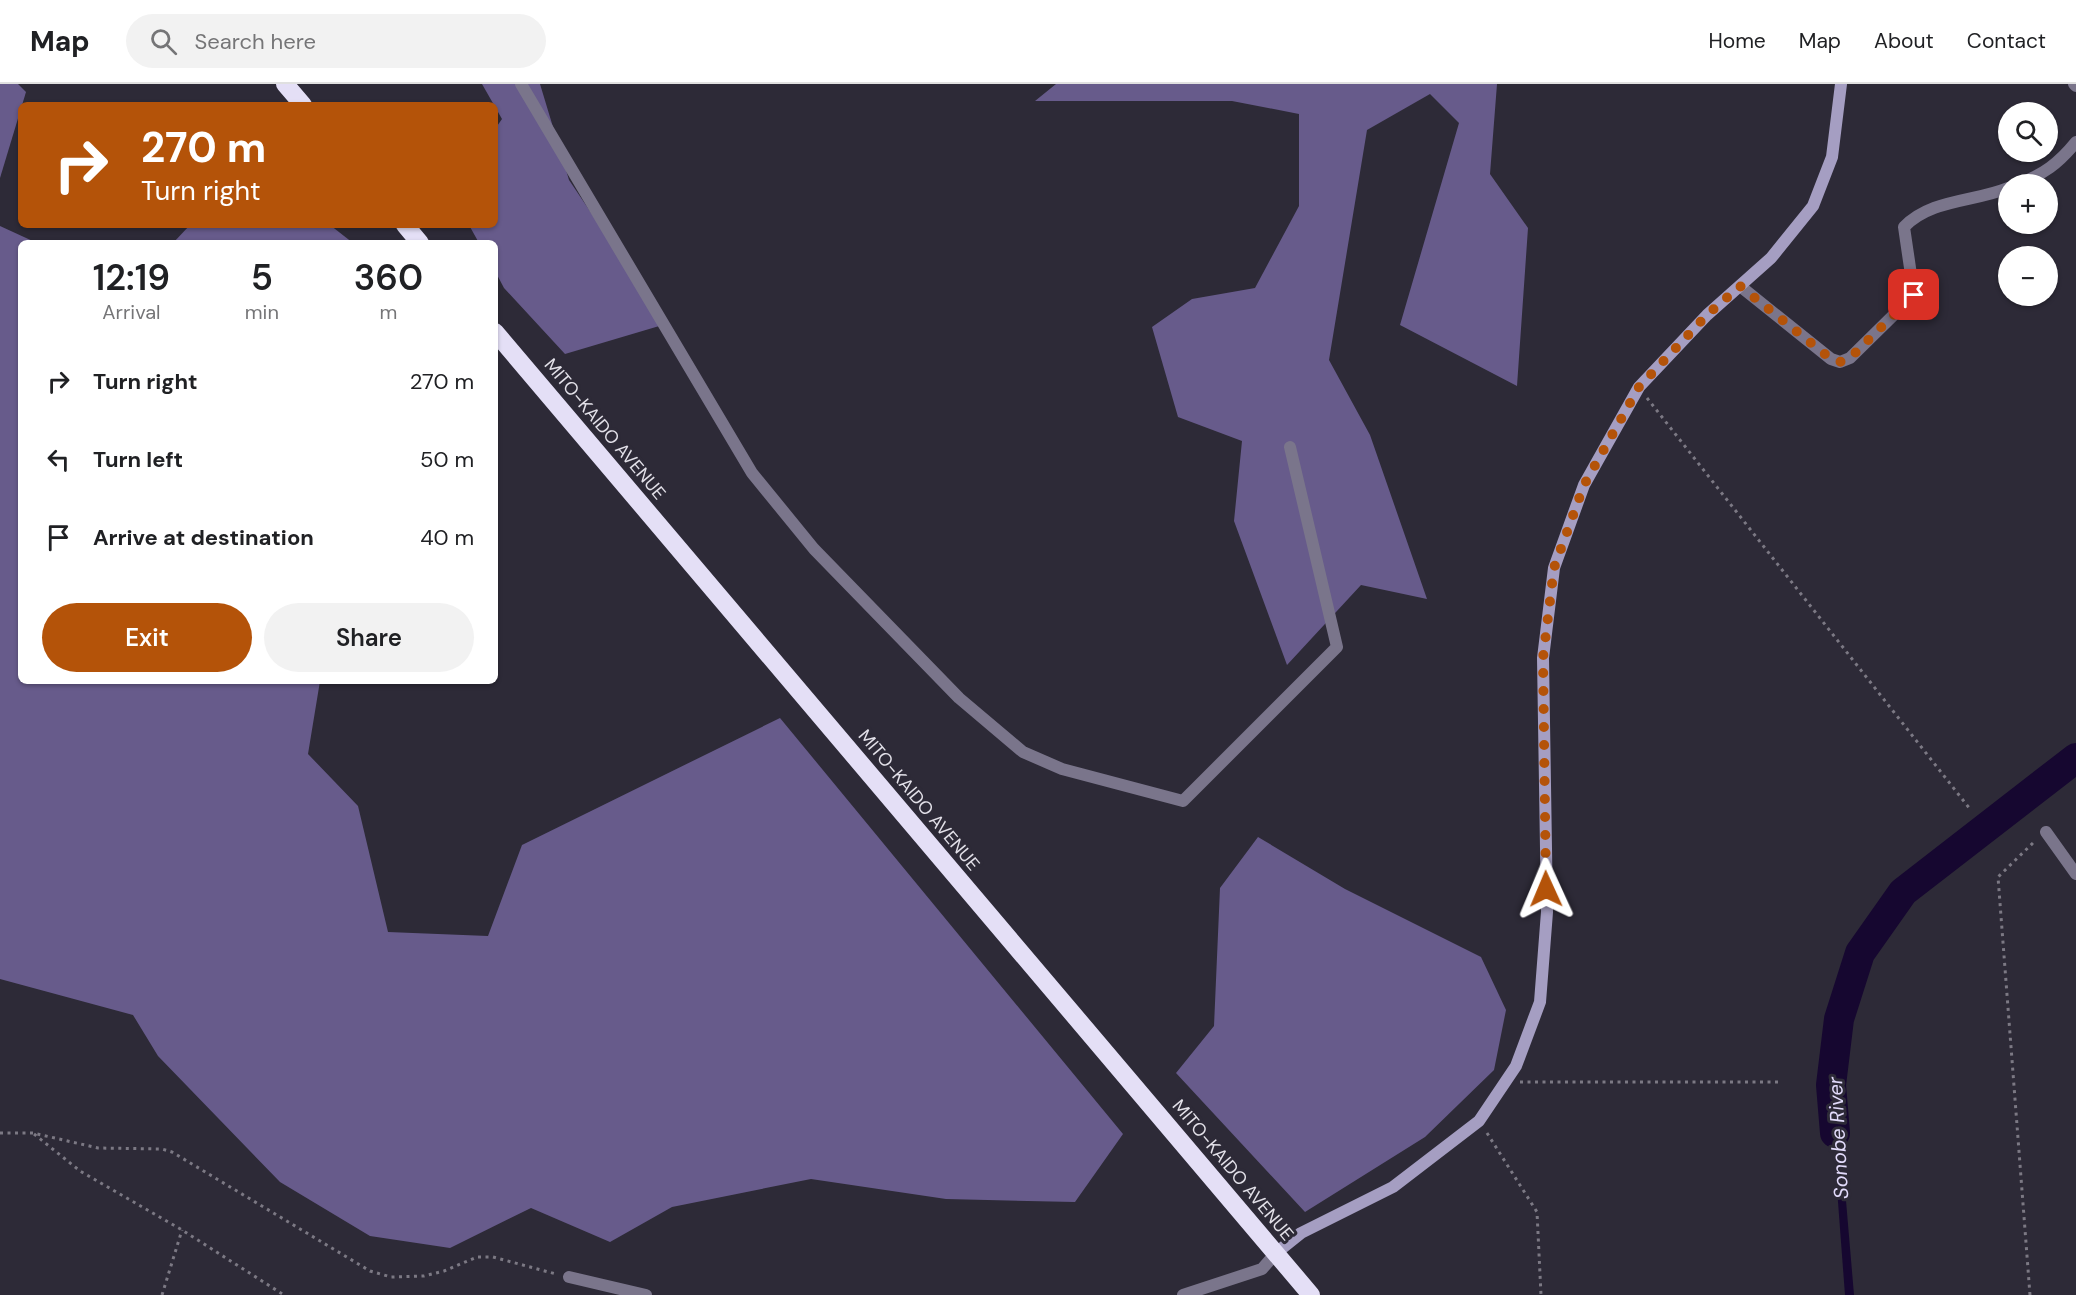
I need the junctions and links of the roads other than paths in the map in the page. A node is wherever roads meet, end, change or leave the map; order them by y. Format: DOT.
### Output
graph roads {
  1 [pos="285,84"];
  2 [pos="521,84"];
  3 [pos="1841,84"];
  4 [pos="300,102"];
  5 [pos="2076,142"];
  6 [pos="2043,174"];
  7 [pos="1998,191"];
  8 [pos="408,228"];
  9 [pos="418,240"];
  10 [pos="1740,286"];
  11 [pos="498,336"];
  12 [pos="1290,447"];
  13 [pos="2046,832"];
  14 [pos="2076,874"];
  15 [pos="1276,1253"];
  16 [pos="568,1277"];
  17 [pos="646,1295"];
  18 [pos="1183,1295"];
  19 [pos="1311,1295"];
  1 -- 4 [label="highway"];
  2 -- 12 [label="street"];
  3 -- 10 [label="street"];
  5 -- 6 [label="street"];
  7 -- 10 [label="street"];
  8 -- 9 [label="highway"];
  10 -- 15 [label="street"];
  11 -- 15 [label="highway, MITO-KAIDO AVENUE"];
  13 -- 14 [label="street"];
  15 -- 18 [label="street"];
  15 -- 19 [label="highway, MITO-KAIDO AVENUE"];
  16 -- 17 [label="street"];
}
